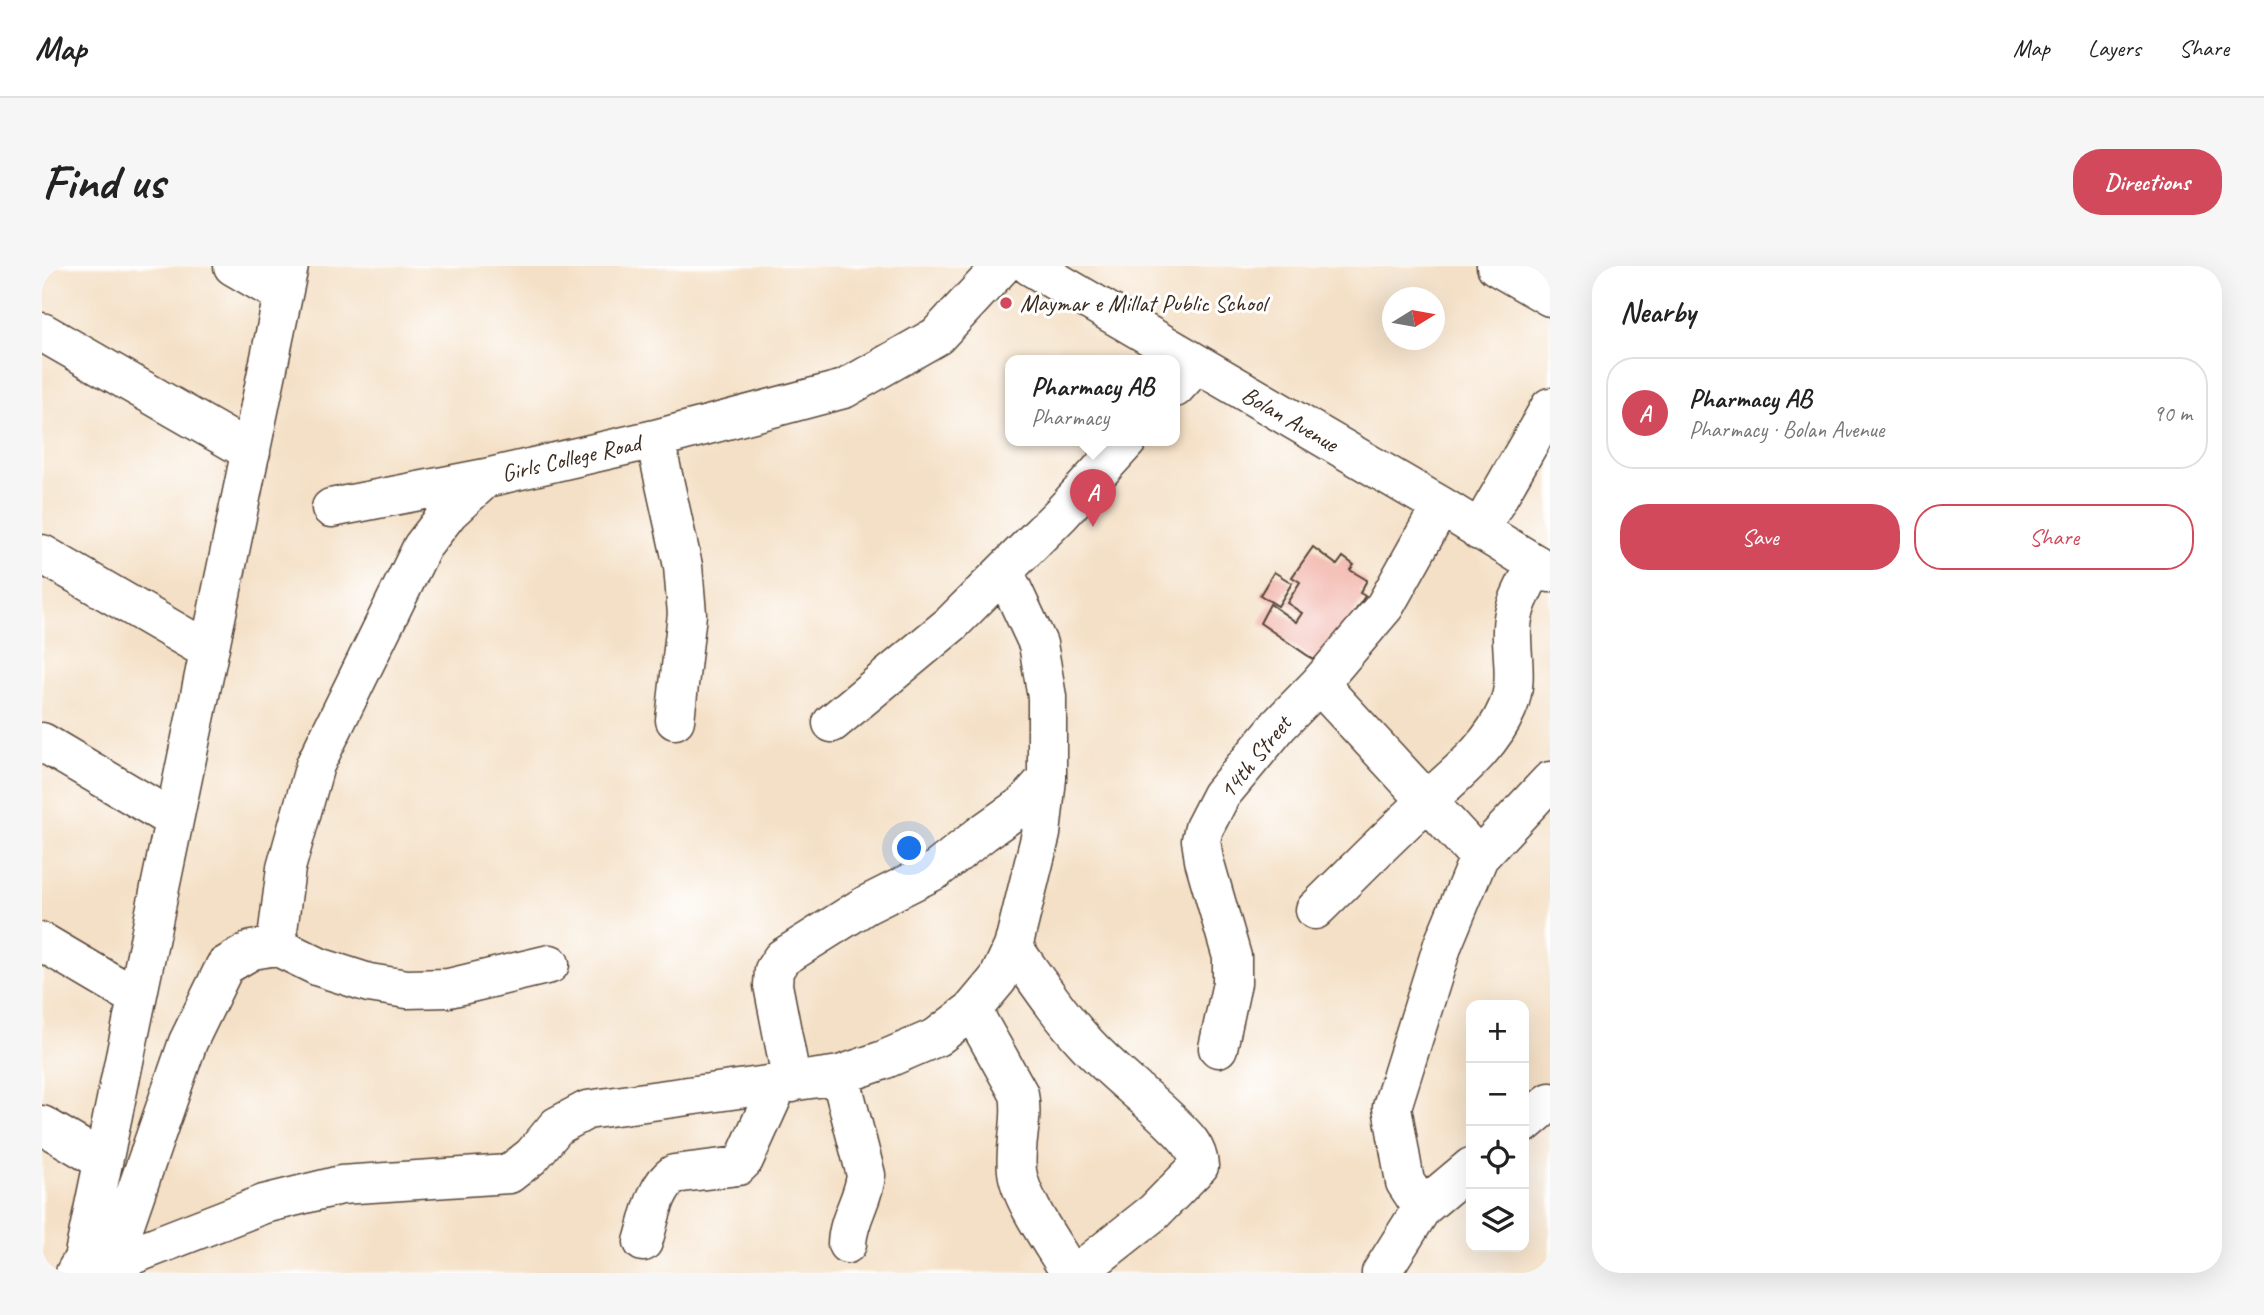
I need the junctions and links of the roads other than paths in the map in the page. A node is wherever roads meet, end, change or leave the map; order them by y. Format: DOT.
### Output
graph roads {
  1 [pos="233,266"];
  2 [pos="1002,266"];
  3 [pos="1030,266"];
  4 [pos="286,281"];
  5 [pos="42,332"];
  6 [pos="1156,355"];
  7 [pos="1186,376"];
  8 [pos="1550,407"];
  9 [pos="655,439"];
  10 [pos="1122,446"];
  11 [pos="250,452"];
  12 [pos="486,478"];
  13 [pos="1441,506"];
  14 [pos="331,508"];
  15 [pos="1479,531"];
  16 [pos="42,554"];
  17 [pos="1543,569"];
  18 [pos="1004,571"];
  19 [pos="209,651"];
  20 [pos="1318,684"];
  21 [pos="675,720"];
  22 [pos="832,723"];
  23 [pos="42,742"];
  24 [pos="1047,778"];
  25 [pos="1550,781"];
  26 [pos="1428,800"];
  27 [pos="174,820"];
  28 [pos="1479,857"];
  29 [pos="1315,910"];
  30 [pos="42,942"];
  31 [pos="276,946"];
  32 [pos="1013,947"];
  33 [pos="551,964"];
  34 [pos="137,998"];
  35 [pos="972,1010"];
  36 [pos="1218,1048"];
  37 [pos="840,1075"];
  38 [pos="785,1084"];
  39 [pos="1550,1102"];
  40 [pos="1529,1120"];
  41 [pos="42,1125"];
  42 [pos="103,1161"];
  43 [pos="1466,1171"];
  44 [pos="1422,1208"];
  45 [pos="643,1242"];
  46 [pos="847,1244"];
  47 [pos="110,1268"];
  48 [pos="75,1273"];
  49 [pos="1070,1273"];
  50 [pos="1077,1273"];
  51 [pos="1381,1273"];
  1 -- 4 [label="street"];
  2 -- 9 [label="street, Girls College Road"];
  3 -- 6 [label="street, Bolan Avenue"];
  4 -- 11 [label="street"];
  5 -- 11 [label="street"];
  7 -- 13 [label="street, Bolan Avenue"];
  8 -- 15 [label="street"];
  9 -- 12 [label="street, Girls College Road"];
  9 -- 21 [label="street"];
  10 -- 18 [label="street"];
  11 -- 19 [label="street"];
  12 -- 14 [label="street"];
  12 -- 31 [label="street, Girls College Road"];
  13 -- 15 [label="street, Bolan Avenue"];
  13 -- 20 [label="street, 14th Street"];
  15 -- 17 [label="street, Bolan Avenue"];
  16 -- 19 [label="street"];
  17 -- 26 [label="street"];
  18 -- 22 [label="street"];
  18 -- 24 [label="street"];
  19 -- 27 [label="street"];
  20 -- 26 [label="street"];
  20 -- 36 [label="street, 14th Street"];
  23 -- 27 [label="street"];
  24 -- 32 [label="street"];
  24 -- 38 [label="street"];
  25 -- 28 [label="street"];
  26 -- 28 [label="street"];
  26 -- 29 [label="street"];
  27 -- 34 [label="street"];
  28 -- 44 [label="street"];
  30 -- 34 [label="street"];
  31 -- 33 [label="street"];
  31 -- 47 [label="street"];
  32 -- 35 [label="street"];
  32 -- 50 [label="street"];
  34 -- 42 [label="street"];
  35 -- 37 [label="street"];
  35 -- 49 [label="street"];
  37 -- 38 [label="street"];
  37 -- 46 [label="street"];
  38 -- 45 [label="street"];
  38 -- 47 [label="street"];
  39 -- 40 [label="street"];
  41 -- 42 [label="street"];
  42 -- 48 [label="street"];
  43 -- 44 [label="street"];
  44 -- 51 [label="street"];
}
